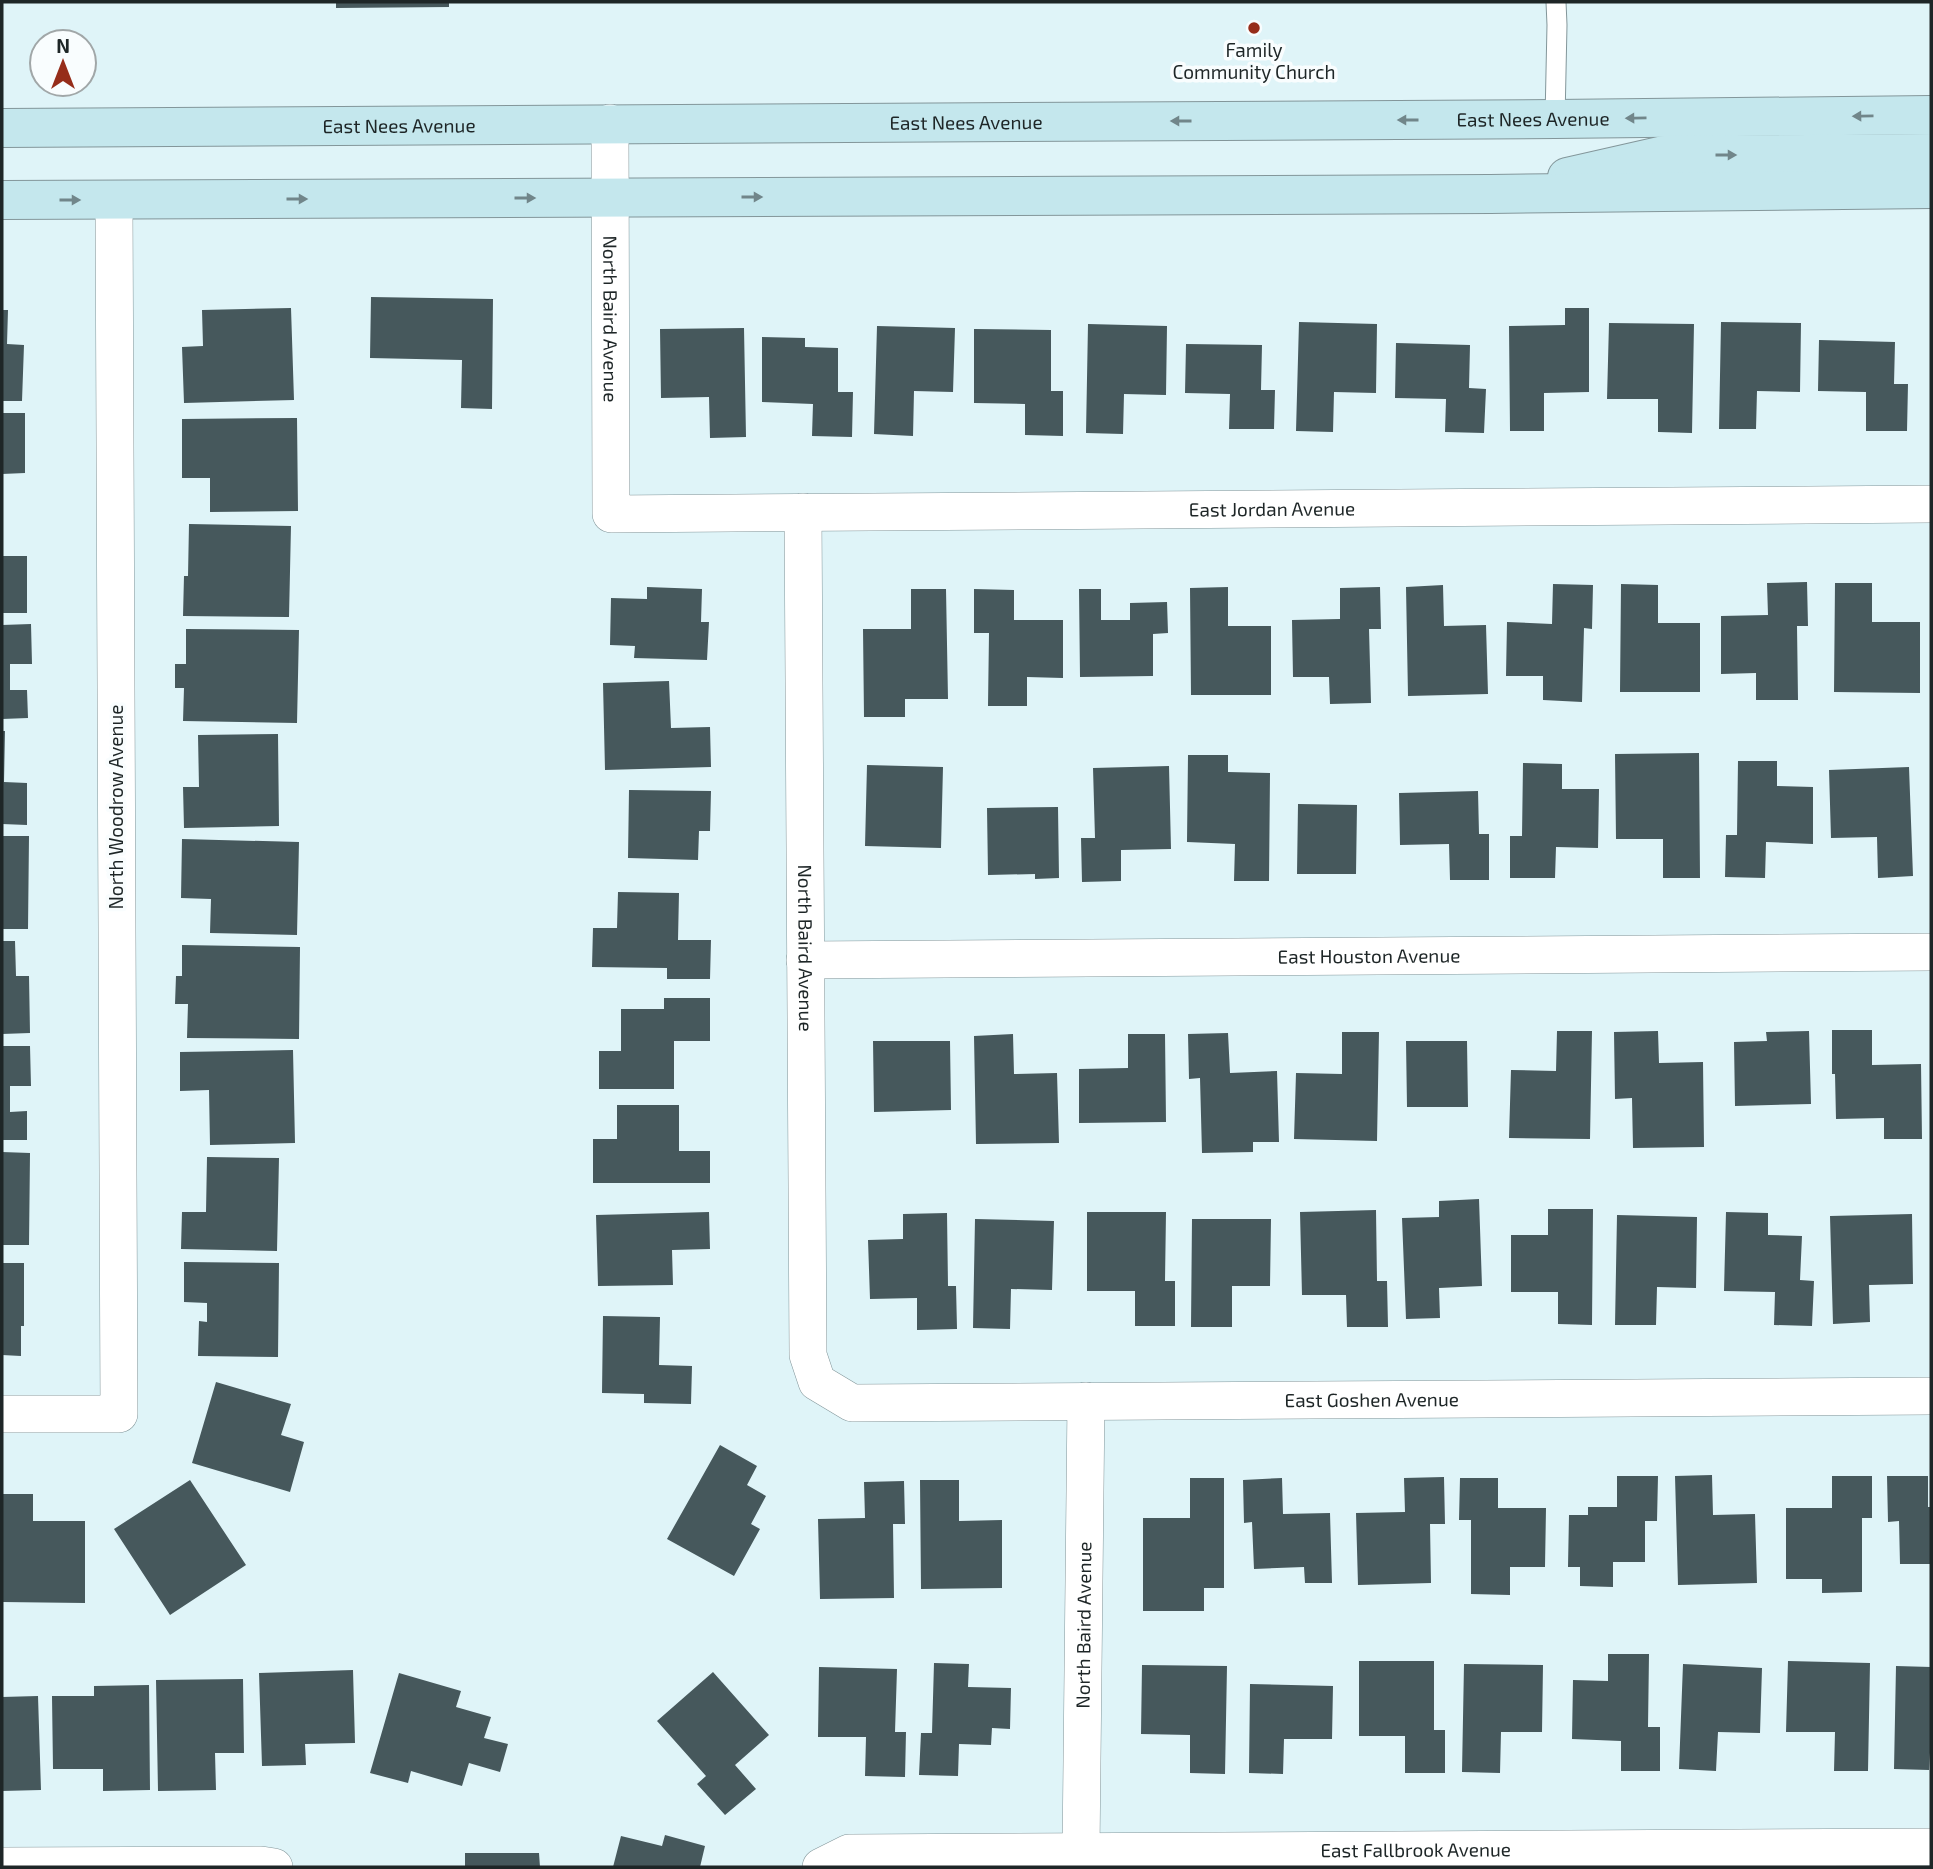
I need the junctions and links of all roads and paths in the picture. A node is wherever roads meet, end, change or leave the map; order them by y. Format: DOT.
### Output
graph roads {
  1 [pos="1556,2"];
  2 [pos="1931,115"];
  3 [pos="1555,119"];
  4 [pos="610,123"];
  5 [pos="2,128"];
  6 [pos="1931,153"];
  7 [pos="1931,189"];
  8 [pos="1490,194"];
  9 [pos="611,198"];
  10 [pos="2,200"];
  11 [pos="114,200"];
  12 [pos="1931,504"];
  13 [pos="803,512"];
  14 [pos="611,514"];
  15 [pos="1931,952"];
  16 [pos="805,960"];
  17 [pos="817,1382"];
  18 [pos="1931,1396"];
  19 [pos="1086,1401"];
  20 [pos="2,1414"];
  21 [pos="1931,1847"];
  22 [pos="1081,1851"];
  23 [pos="2,1866"];
  24 [pos="274,1867"];
  25 [pos="821,1867"];
  1 -- 3 [label="lane"];
  2 -- 3 [label="main road, East Nees Avenue, one-way"];
  3 -- 4 [label="main road, East Nees Avenue, one-way"];
  4 -- 5 [label="main road, East Nees Avenue"];
  4 -- 9 [label="street, North Baird Avenue"];
  8 -- 6 [label="main road, one-way"];
  7 -- 8 [label="main road"];
  9 -- 8 [label="main road, one-way"];
  11 -- 9 [label="main road, one-way"];
  9 -- 14 [label="street, North Baird Avenue"];
  10 -- 11 [label="main road, one-way"];
  11 -- 20 [label="street, North Woodrow Avenue"];
  12 -- 13 [label="street, East Jordan Avenue"];
  13 -- 14 [label="street, East Jordan Avenue"];
  13 -- 16 [label="street, North Baird Avenue"];
  15 -- 16 [label="street, East Houston Avenue"];
  16 -- 17 [label="street, North Baird Avenue"];
  17 -- 19 [label="street, East Goshen Avenue"];
  18 -- 19 [label="street, East Goshen Avenue"];
  19 -- 22 [label="street, North Baird Avenue"];
  21 -- 22 [label="street, East Fallbrook Avenue"];
  22 -- 25 [label="street, East Fallbrook Avenue"];
  23 -- 24 [label="street"];
}
